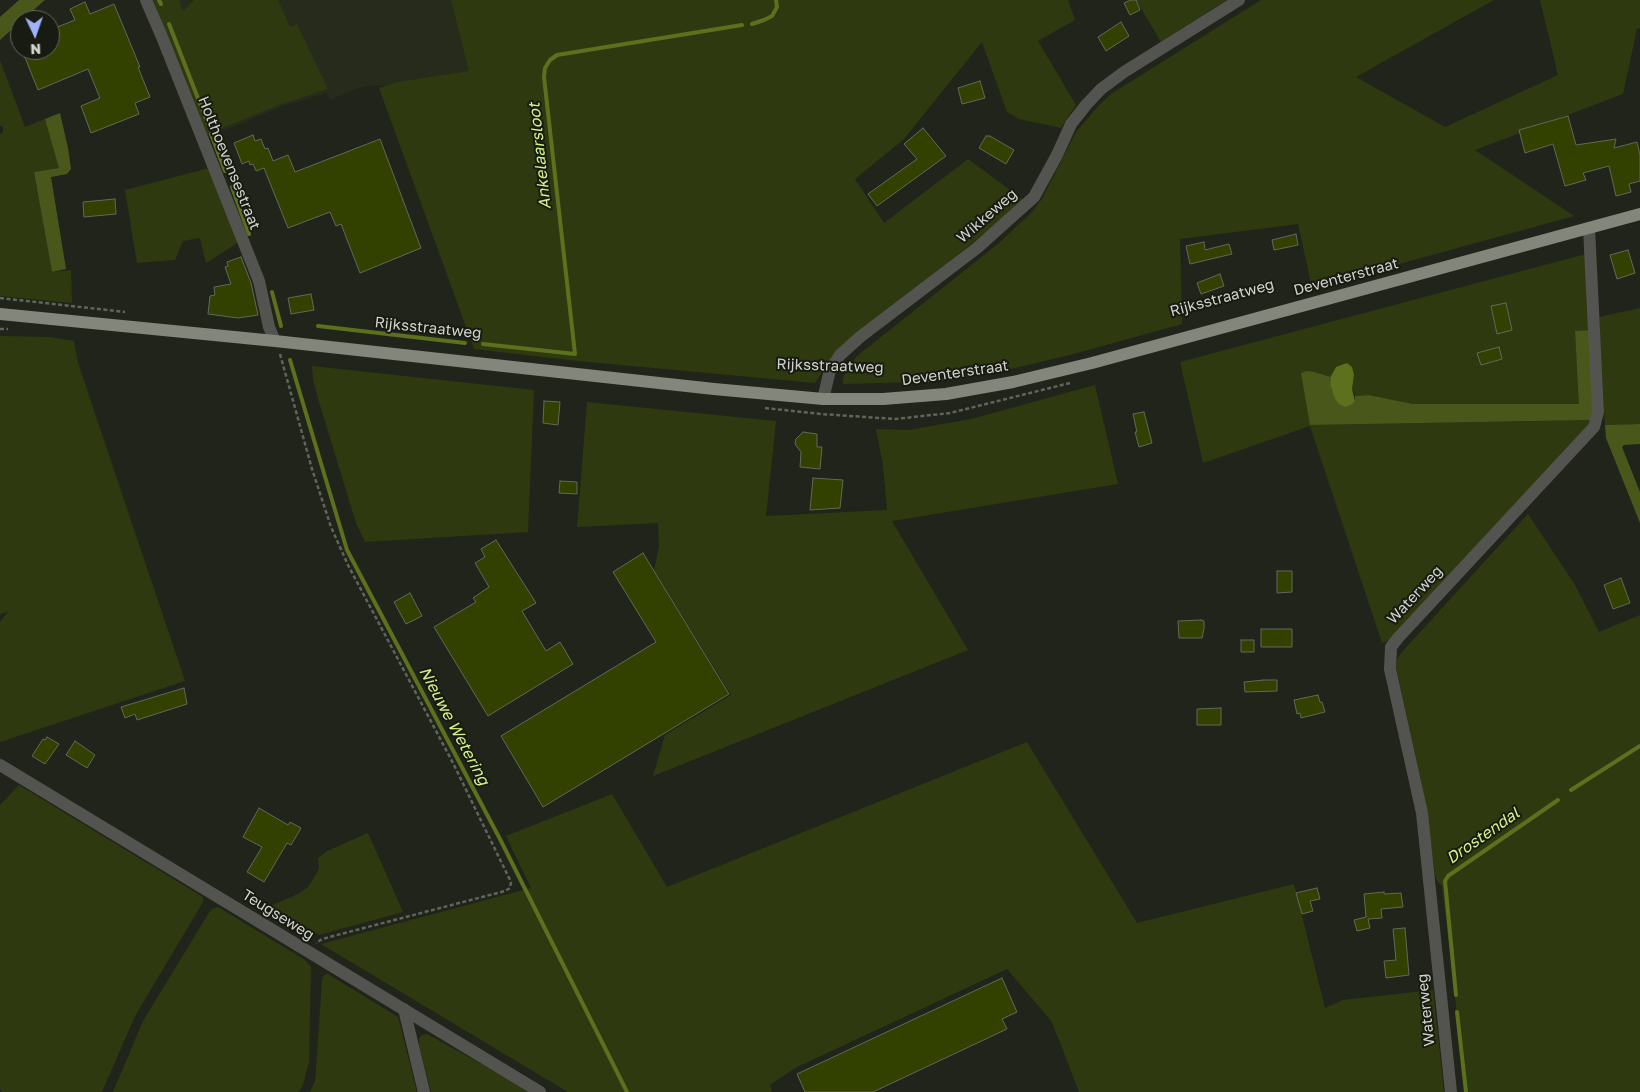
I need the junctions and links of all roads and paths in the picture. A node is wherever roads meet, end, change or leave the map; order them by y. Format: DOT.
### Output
graph roads {
  1 [pos="146,0"];
  2 [pos="1239,0"];
  3 [pos="1640,214"];
  4 [pos="1589,228"];
  5 [pos="0,298"];
  6 [pos="134,313"];
  7 [pos="0,314"];
  8 [pos="274,341"];
  9 [pos="968,376"];
  10 [pos="921,382"];
  11 [pos="823,399"];
  12 [pos="0,764"];
  13 [pos="309,952"];
  14 [pos="404,1009"];
  15 [pos="424,1092"];
  16 [pos="540,1092"];
  17 [pos="1451,1092"];
  1 -- 8 [label="street, Holthoevensestraat"];
  2 -- 11 [label="street, Wikkeweg"];
  3 -- 4 [label="main road, Deventerstraat"];
  4 -- 11 [label="main road, Deventerstraat"];
  4 -- 17 [label="street, Waterweg"];
  5 -- 6 [label="path"];
  7 -- 8 [label="main road, Rijksstraatweg"];
  8 -- 11 [label="main road, Rijksstraatweg"];
  8 -- 13 [label="path"];
  9 -- 10 [label="path"];
  12 -- 13 [label="street, Teugseweg"];
  13 -- 14 [label="street, Teugseweg"];
  14 -- 15 [label="street"];
  14 -- 16 [label="street, Teugseweg"];
}
